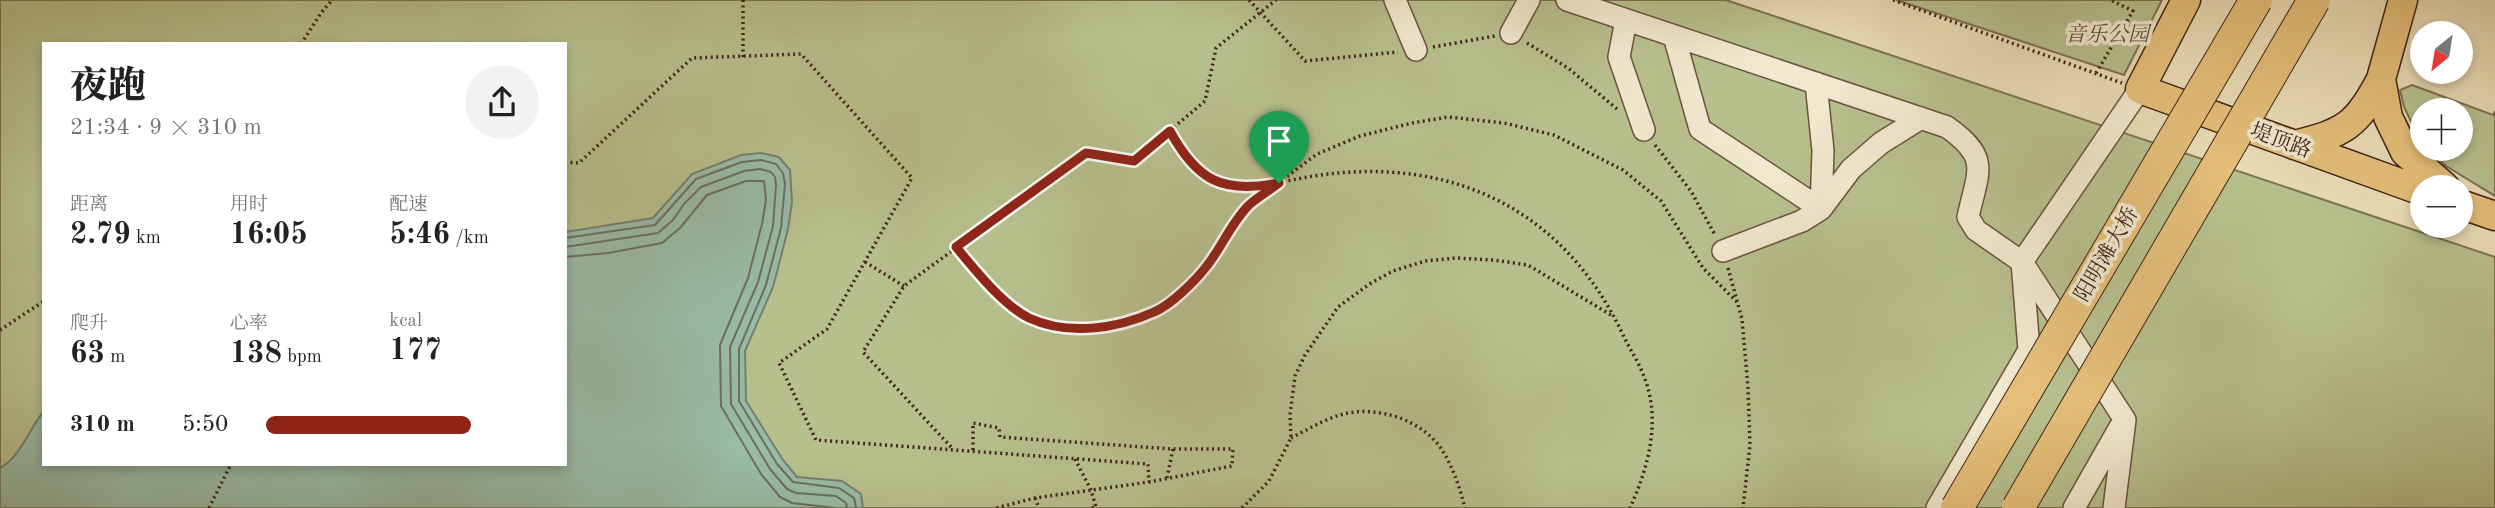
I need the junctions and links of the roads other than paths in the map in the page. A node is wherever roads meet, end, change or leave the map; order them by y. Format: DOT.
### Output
graph roads {
  1 [pos="1395,0"];
  2 [pos="1529,0"];
  3 [pos="1567,0"];
  4 [pos="2186,0"];
  5 [pos="2256,0"];
  6 [pos="2314,0"];
  7 [pos="2403,0"];
  8 [pos="1626,20"];
  9 [pos="1511,33"];
  10 [pos="1674,36"];
  11 [pos="1416,50"];
  12 [pos="2381,79"];
  13 [pos="1816,83"];
  14 [pos="2140,89"];
  15 [pos="1921,118"];
  16 [pos="1644,130"];
  17 [pos="2294,145"];
  18 [pos="2431,175"];
  19 [pos="2410,187"];
  20 [pos="1821,209"];
  21 [pos="1723,251"];
  22 [pos="2022,262"];
  23 [pos="2125,419"];
  24 [pos="1937,508"];
  25 [pos="1958,508"];
  26 [pos="2018,508"];
  27 [pos="2074,508"];
  28 [pos="2114,508"];
  1 -- 11 [label="lane"];
  2 -- 9 [label="lane"];
  3 -- 8 [label="lane"];
  4 -- 14 [label="main road"];
  5 -- 25 [label="highway, 阳明滩大桥, bridge"];
  6 -- 26 [label="highway, bridge"];
  7 -- 12 [label="main road"];
  8 -- 10 [label="lane"];
  8 -- 16 [label="lane"];
  10 -- 13 [label="lane"];
  10 -- 20 [label="lane"];
  12 -- 17 [label="main road"];
  12 -- 18 [label="main road"];
  13 -- 15 [label="lane"];
  13 -- 20 [label="lane"];
  14 -- 17 [label="main road, 堤顶路"];
  14 -- 22 [label="lane"];
  15 -- 20 [label="lane"];
  15 -- 22 [label="lane"];
  17 -- 19 [label="main road, 堤顶路"];
  20 -- 21 [label="lane"];
  22 -- 23 [label="lane"];
  22 -- 24 [label="lane"];
  23 -- 27 [label="lane"];
  23 -- 28 [label="lane"];
}
